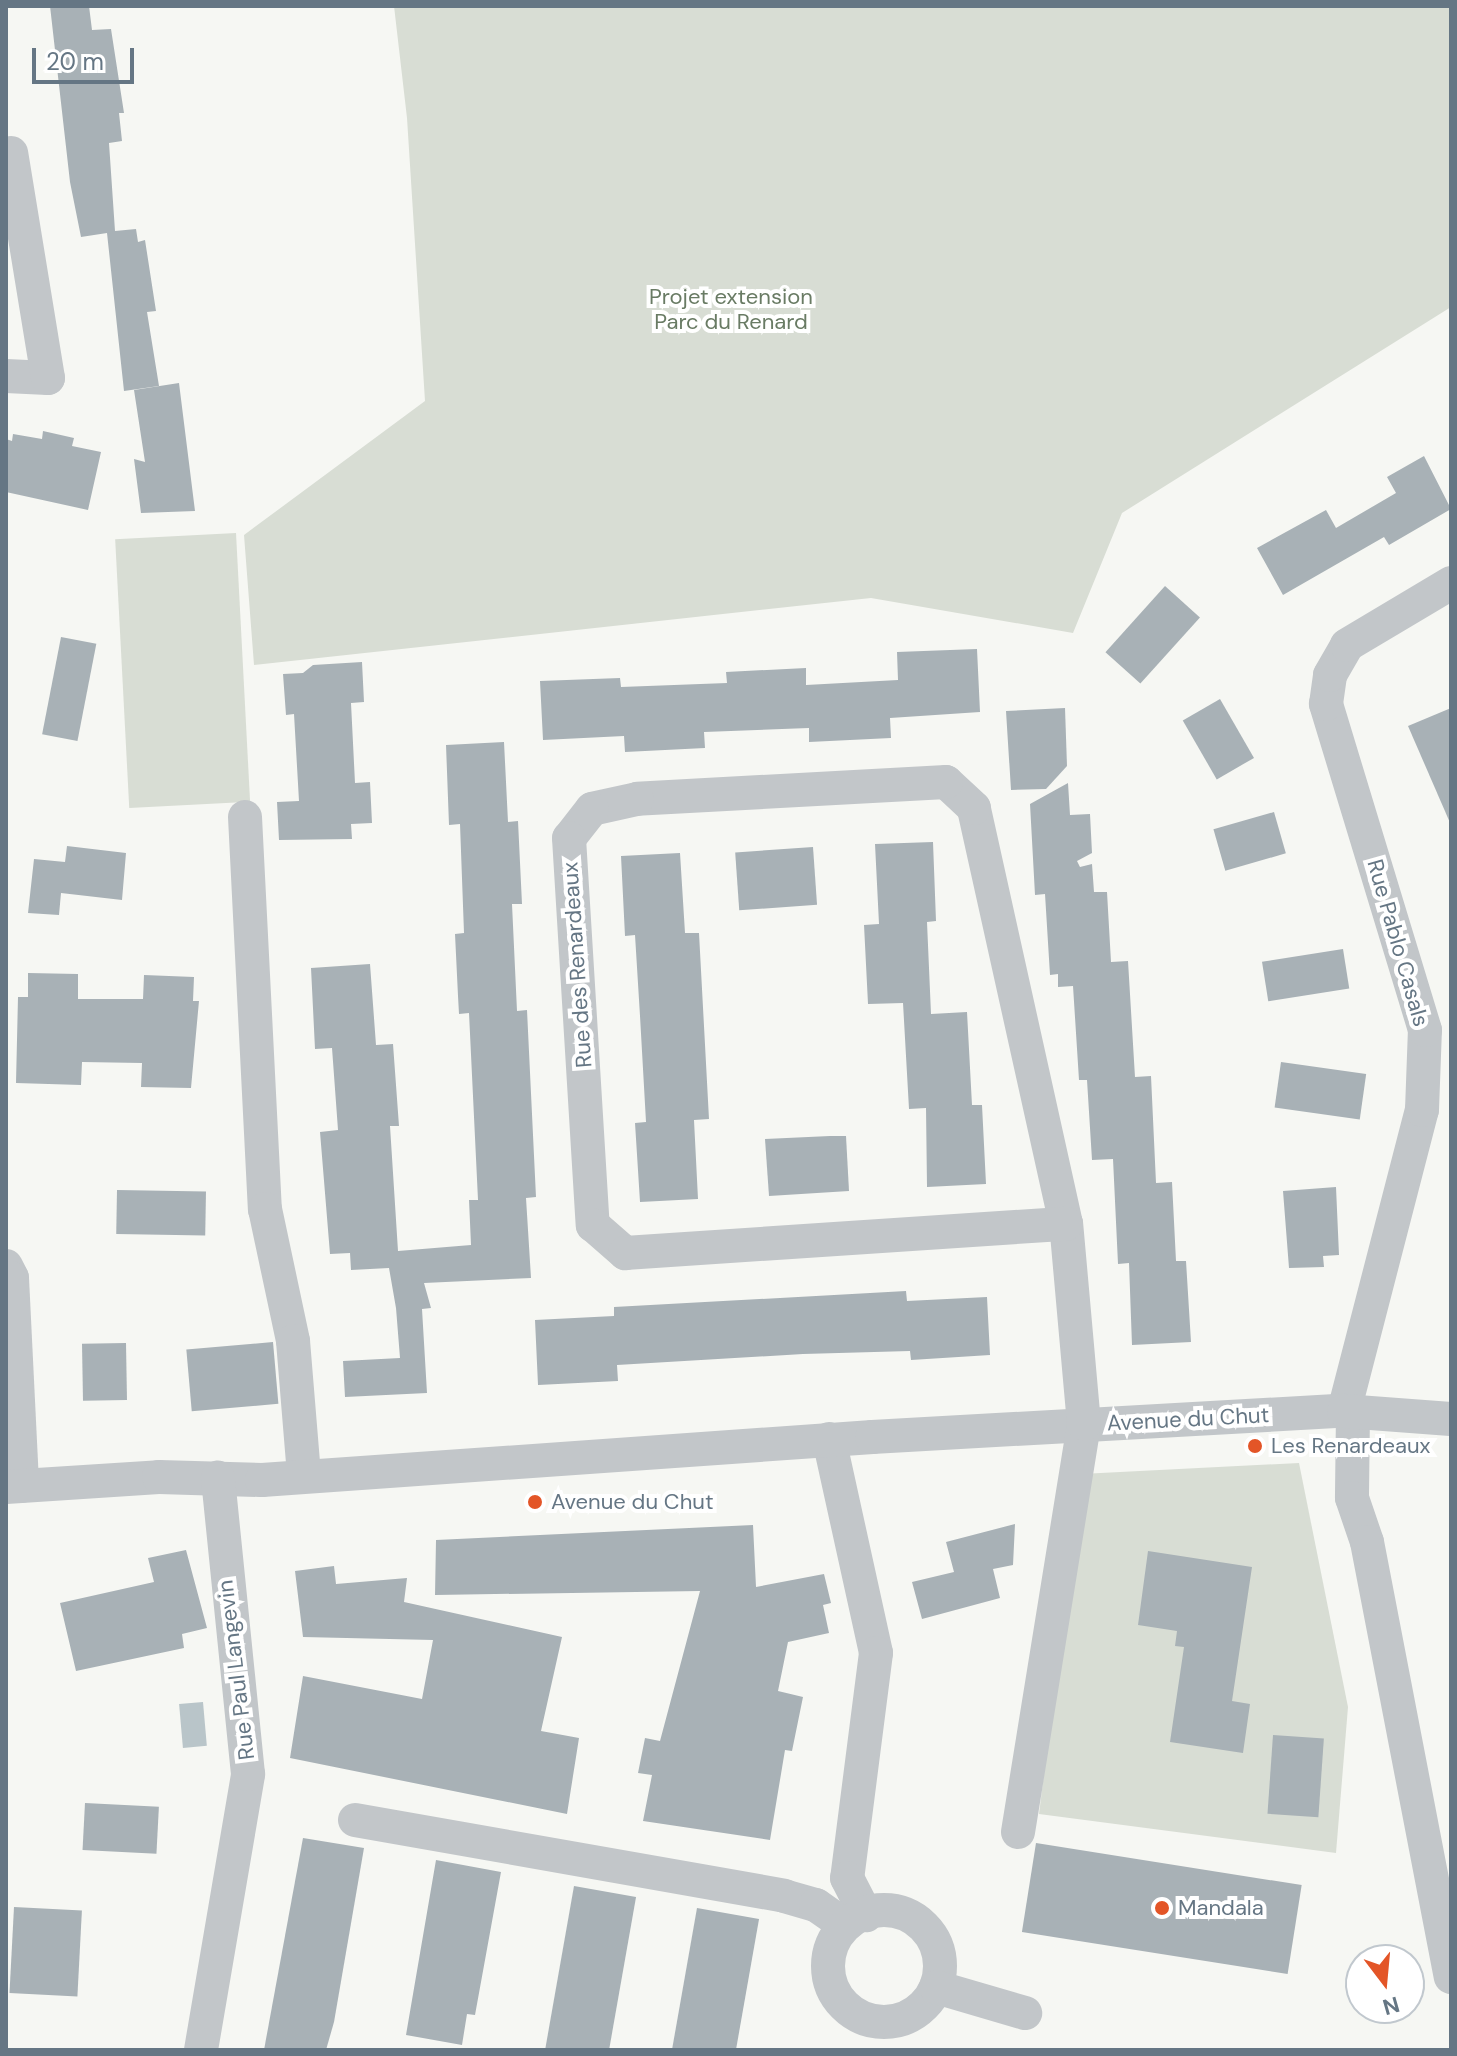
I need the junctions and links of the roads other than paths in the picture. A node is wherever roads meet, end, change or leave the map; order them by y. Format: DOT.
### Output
graph roads {
  1 [pos="11,153"];
  2 [pos="6,376"];
  3 [pos="1451,583"];
  4 [pos="245,817"];
  5 [pos="1066,1224"];
  6 [pos="6,1266"];
  7 [pos="1348,1411"];
  8 [pos="1451,1419"];
  9 [pos="1084,1424"];
  10 [pos="829,1439"];
  11 [pos="304,1476"];
  12 [pos="218,1478"];
  13 [pos="14,1486"];
  14 [pos="355,1820"];
  15 [pos="1018,1832"];
  16 [pos="855,1920"];
  17 [pos="1451,1977"];
  18 [pos="936,1987"];
  19 [pos="1025,2013"];
  20 [pos="201,2050"];
  1 -- 2 [label="street"];
  3 -- 7 [label="street, Rue Pablo Casals"];
  4 -- 11 [label="street"];
  5 -- 5 [label="street, Rue des Renardeaux"];
  5 -- 9 [label="street, Rue des Renardeaux"];
  6 -- 13 [label="street"];
  7 -- 8 [label="street, Avenue du Chut"];
  7 -- 9 [label="street, Avenue du Chut"];
  7 -- 17 [label="street, Rue Pablo Casals"];
  9 -- 10 [label="street, Avenue du Chut"];
  9 -- 15 [label="street, Rue des Renardeaux"];
  10 -- 11 [label="street, Avenue du Chut"];
  10 -- 16 [label="street"];
  11 -- 12 [label="street, Avenue du Chut"];
  12 -- 13 [label="street, Avenue du Chut"];
  12 -- 20 [label="street, Rue Paul Langevin"];
  14 -- 16 [label="street"];
  16 -- 18 [label="street"];
  16 -- 18 [label="street"];
  18 -- 19 [label="street"];
}
